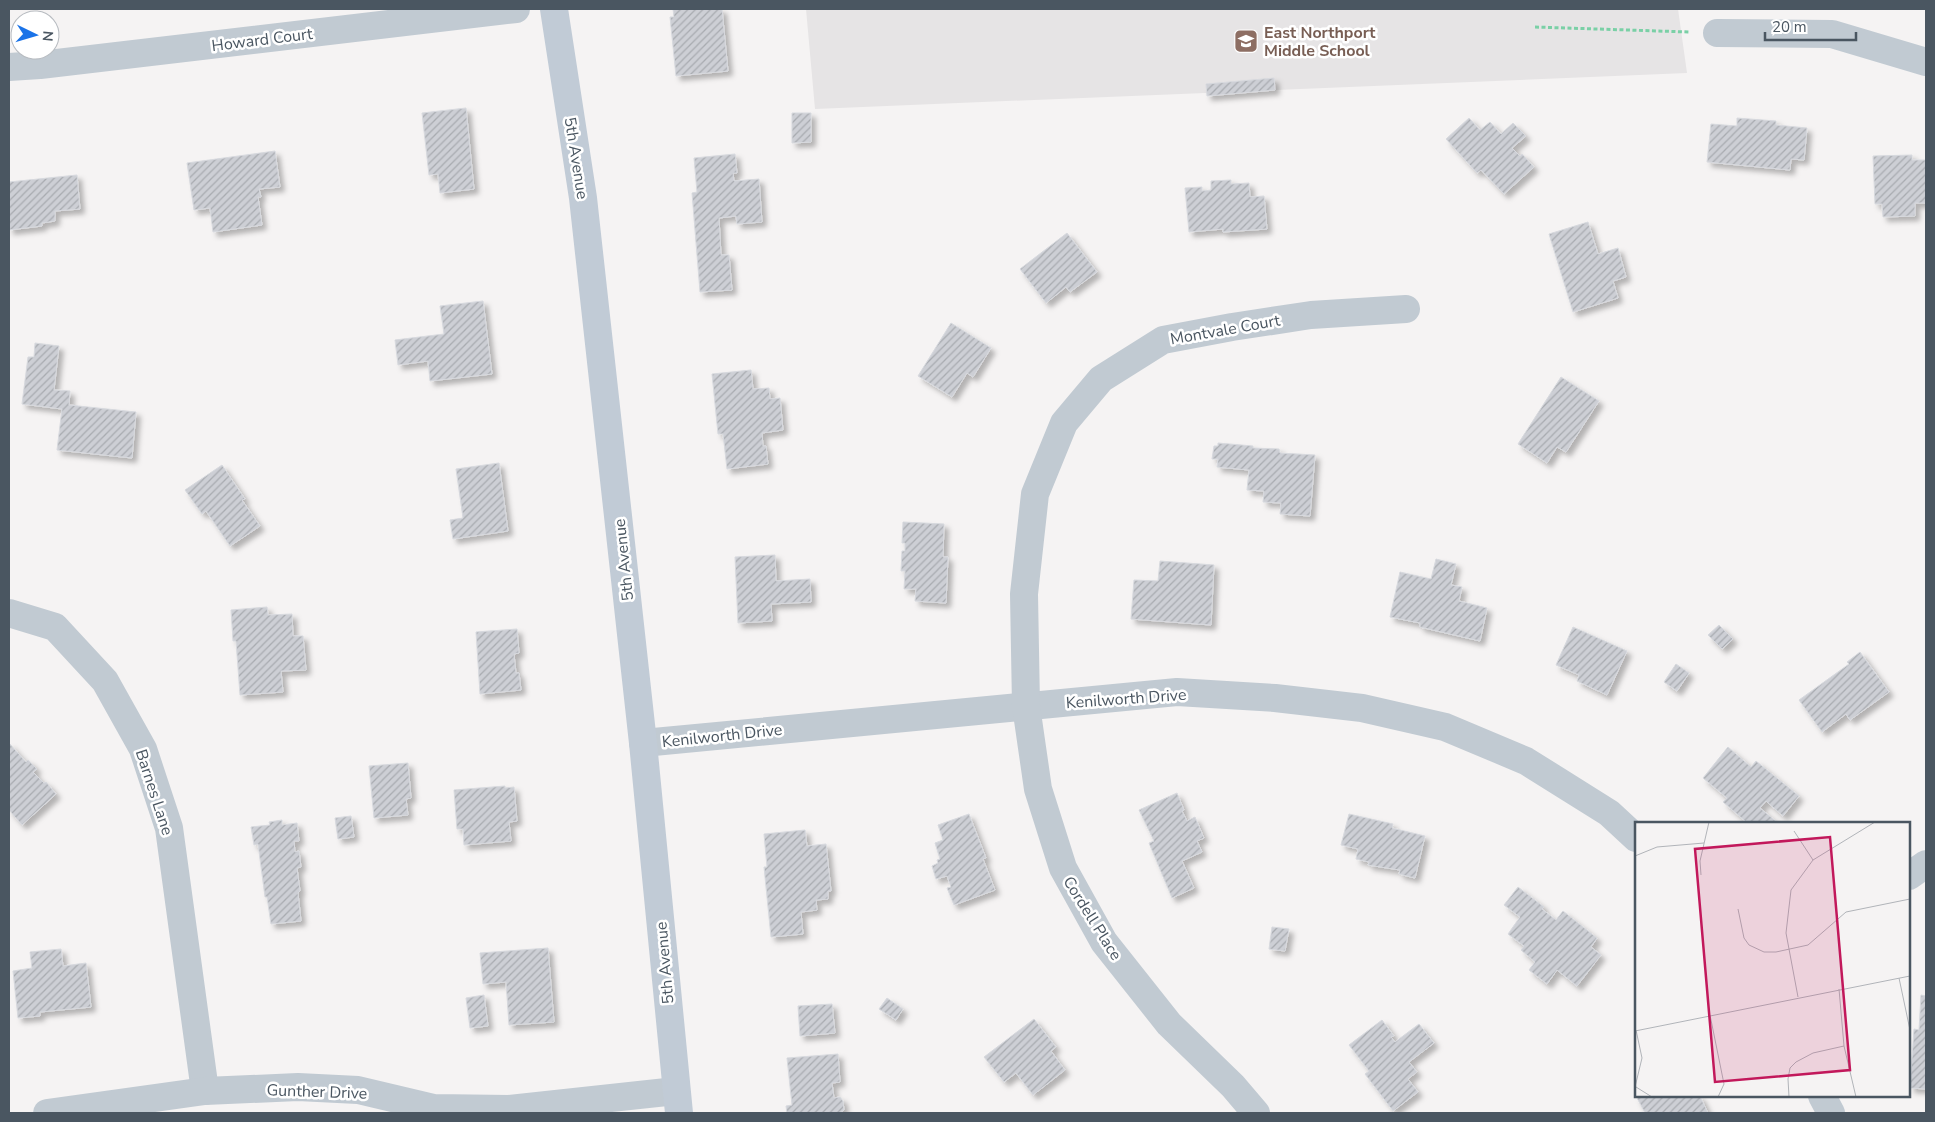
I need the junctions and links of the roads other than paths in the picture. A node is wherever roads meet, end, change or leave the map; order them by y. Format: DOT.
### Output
graph roads {
  1 [pos="516,9"];
  2 [pos="554,9"];
  3 [pos="1717,33"];
  4 [pos="1926,62"];
  5 [pos="9,67"];
  6 [pos="1406,309"];
  7 [pos="9,613"];
  8 [pos="1026,706"];
  9 [pos="643,743"];
  10 [pos="1635,837"];
  11 [pos="1926,864"];
  12 [pos="1910,875"];
  13 [pos="204,1091"];
  14 [pos="1823,1097"];
  15 [pos="678,1102"];
  16 [pos="47,1113"];
  17 [pos="1256,1113"];
  18 [pos="1831,1113"];
  1 -- 5 [label="street, Howard Court"];
  2 -- 9 [label="street, 5th Avenue"];
  3 -- 4 [label="street"];
  6 -- 8 [label="street, Montvale Court"];
  7 -- 13 [label="street, Barnes Lane"];
  8 -- 9 [label="street, Kenilworth Drive"];
  8 -- 10 [label="street, Kenilworth Drive"];
  8 -- 17 [label="street, Cordell Place"];
  9 -- 15 [label="street, 5th Avenue"];
  11 -- 12 [label="street"];
  13 -- 15 [label="street, Gunther Drive"];
  13 -- 16 [label="street, Gunther Drive"];
  14 -- 18 [label="street"];
}
